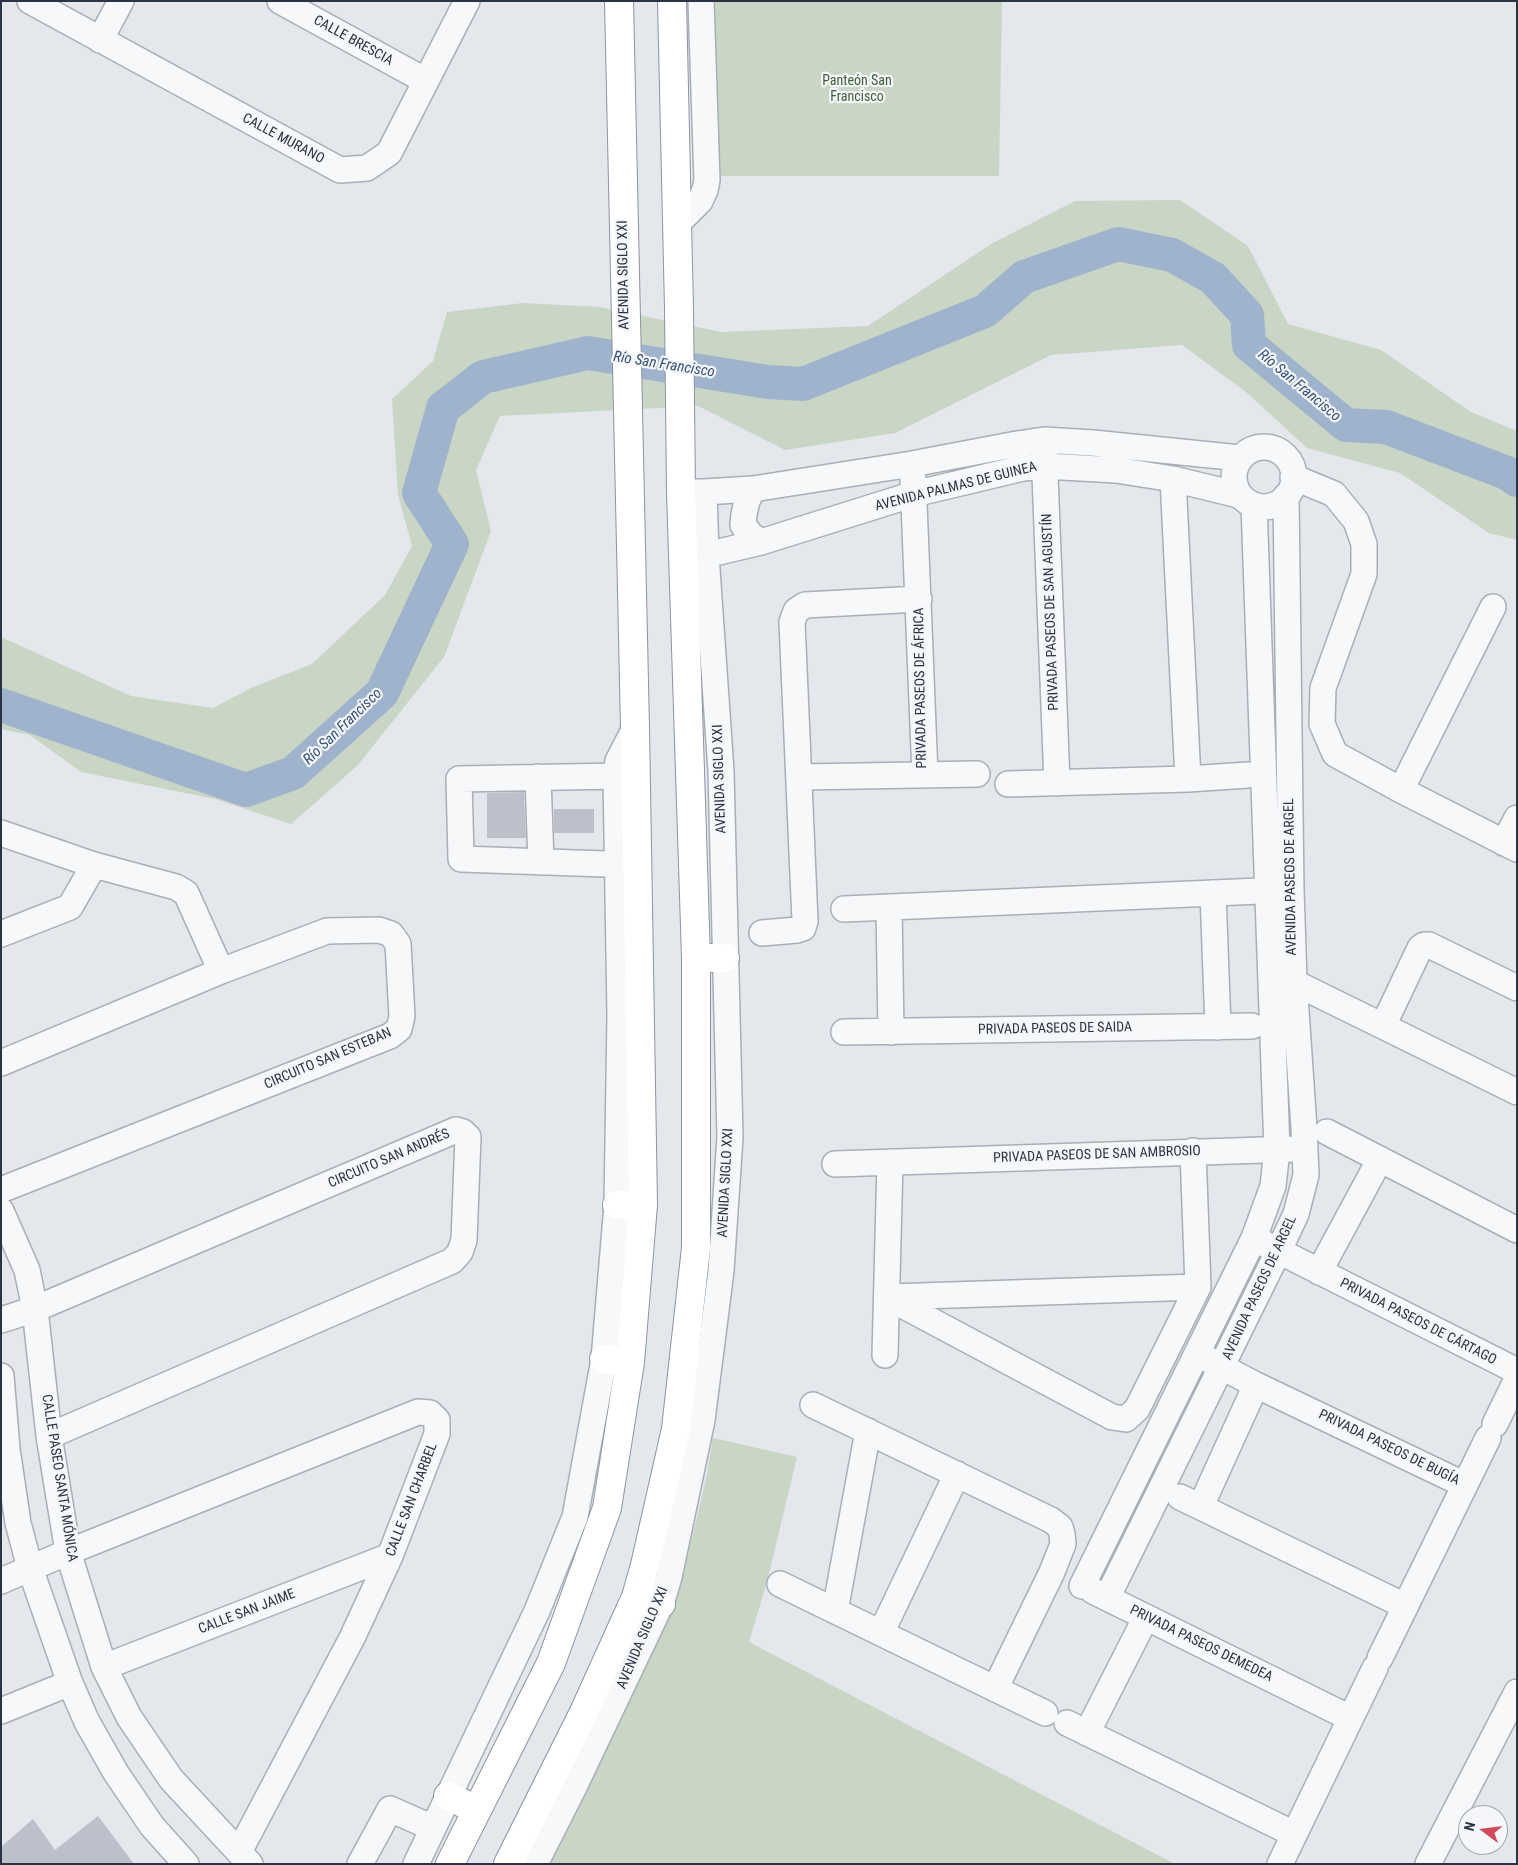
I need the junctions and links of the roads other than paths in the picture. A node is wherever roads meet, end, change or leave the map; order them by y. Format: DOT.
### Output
graph roads {
  1 [pos="30,1"];
  2 [pos="121,1"];
  3 [pos="280,1"];
  4 [pos="467,1"];
  5 [pos="619,1"];
  6 [pos="672,1"];
  7 [pos="701,1"];
  8 [pos="100,40"];
  9 [pos="426,81"];
  10 [pos="677,224"];
  11 [pos="1044,440"];
  12 [pos="1240,458"];
  13 [pos="912,464"];
  14 [pos="1045,466"];
  15 [pos="1173,478"];
  16 [pos="1290,487"];
  17 [pos="753,490"];
  18 [pos="692,492"];
  19 [pos="914,494"];
  20 [pos="1247,500"];
  21 [pos="761,542"];
  22 [pos="706,556"];
  23 [pos="919,599"];
  24 [pos="1493,607"];
  25 [pos="635,728"];
  26 [pos="977,774"];
  27 [pos="925,775"];
  28 [pos="1255,775"];
  29 [pos="616,776"];
  30 [pos="538,777"];
  31 [pos="800,777"];
  32 [pos="1188,779"];
  33 [pos="1057,783"];
  34 [pos="1008,784"];
  35 [pos="1401,790"];
  36 [pos="1517,818"];
  37 [pos="1,833"];
  38 [pos="1510,846"];
  39 [pos="540,862"];
  40 [pos="94,865"];
  41 [pos="628,865"];
  42 [pos="1279,890"];
  43 [pos="1213,893"];
  44 [pos="889,907"];
  45 [pos="844,909"];
  46 [pos="762,933"];
  47 [pos="1,934"];
  48 [pos="696,958"];
  49 [pos="725,958"];
  50 [pos="221,971"];
  51 [pos="1270,971"];
  52 [pos="1294,981"];
  53 [pos="1517,988"];
  54 [pos="1252,1026"];
  55 [pos="1383,1026"];
  56 [pos="1218,1027"];
  57 [pos="844,1032"];
  58 [pos="891,1032"];
  59 [pos="1,1063"];
  60 [pos="1516,1089"];
  61 [pos="1327,1132"];
  62 [pos="1305,1148"];
  63 [pos="1277,1150"];
  64 [pos="1193,1152"];
  65 [pos="1380,1159"];
  66 [pos="890,1162"];
  67 [pos="836,1164"];
  68 [pos="1,1190"];
  69 [pos="1,1211"];
  70 [pos="1517,1230"];
  71 [pos="1254,1238"];
  72 [pos="1279,1250"];
  73 [pos="1319,1272"];
  74 [pos="1198,1288"];
  75 [pos="887,1297"];
  76 [pos="35,1308"];
  77 [pos="1,1320"];
  78 [pos="1198,1354"];
  79 [pos="885,1355"];
  80 [pos="617,1361"];
  81 [pos="1222,1367"];
  82 [pos="1517,1371"];
  83 [pos="1,1376"];
  84 [pos="1517,1379"];
  85 [pos="1256,1385"];
  86 [pos="813,1405"];
  87 [pos="868,1431"];
  88 [pos="49,1436"];
  89 [pos="4,1450"];
  90 [pos="957,1474"];
  91 [pos="1465,1485"];
  92 [pos="68,1552"];
  93 [pos="390,1556"];
  94 [pos="30,1568"];
  95 [pos="1052,1572"];
  96 [pos="1,1581"];
  97 [pos="780,1584"];
  98 [pos="1082,1586"];
  99 [pos="1107,1598"];
  100 [pos="648,1600"];
  101 [pos="1405,1606"];
  102 [pos="835,1611"];
  103 [pos="1146,1617"];
  104 [pos="881,1633"];
  105 [pos="104,1667"];
  106 [pos="70,1683"];
  107 [pos="995,1689"];
  108 [pos="1517,1692"];
  109 [pos="1,1712"];
  110 [pos="1350,1718"];
  111 [pos="1066,1723"];
  112 [pos="448,1796"];
  113 [pos="477,1810"];
  114 [pos="433,1828"];
  115 [pos="1294,1834"];
  116 [pos="245,1858"];
  117 [pos="186,1864"];
  118 [pos="360,1864"];
  119 [pos="416,1864"];
  120 [pos="450,1864"];
  121 [pos="508,1864"];
  122 [pos="535,1864"];
  123 [pos="1280,1864"];
  124 [pos="1428,1864"];
  1 -- 8 [label="street, CALLE MURANO"];
  2 -- 8 [label="street"];
  3 -- 9 [label="street, CALLE BRESCIA"];
  4 -- 9 [label="street, CALLE MURANO"];
  5 -- 25 [label="highway, AVENIDA SIGLO XXI"];
  6 -- 10 [label="highway, AVENIDA SIGLO XXI"];
  7 -- 10 [label="street"];
  8 -- 9 [label="street, CALLE MURANO"];
  10 -- 18 [label="highway, AVENIDA SIGLO XXI"];
  11 -- 12 [label="street, AVENIDA PALMAS DE GUINEA"];
  11 -- 13 [label="street, AVENIDA PALMAS DE GUINEA"];
  11 -- 14 [label="street, PRIVADA PASEOS DE SAN AGUSTÍN"];
  12 -- 16 [label="street"];
  12 -- 20 [label="street"];
  13 -- 17 [label="street, AVENIDA PALMAS DE GUINEA"];
  13 -- 19 [label="street, PRIVADA PASEOS DE ÁFRICA"];
  14 -- 15 [label="street, AVENIDA PALMAS DE GUINEA"];
  14 -- 19 [label="street, AVENIDA PALMAS DE GUINEA"];
  14 -- 33 [label="street, PRIVADA PASEOS DE SAN AGUSTÍN"];
  15 -- 20 [label="street, AVENIDA PALMAS DE GUINEA"];
  15 -- 32 [label="street"];
  16 -- 20 [label="street"];
  16 -- 35 [label="street"];
  16 -- 42 [label="street, AVENIDA PASEOS DE ARGEL"];
  17 -- 18 [label="street, AVENIDA PALMAS DE GUINEA"];
  17 -- 21 [label="street"];
  18 -- 22 [label="street, AVENIDA SIGLO XXI"];
  18 -- 48 [label="highway, AVENIDA SIGLO XXI"];
  19 -- 21 [label="street, AVENIDA PALMAS DE GUINEA"];
  19 -- 23 [label="street, PRIVADA PASEOS DE ÁFRICA"];
  20 -- 28 [label="street"];
  21 -- 22 [label="street, AVENIDA PALMAS DE GUINEA"];
  22 -- 49 [label="street, AVENIDA SIGLO XXI"];
  23 -- 27 [label="street, PRIVADA PASEOS DE ÁFRICA"];
  23 -- 31 [label="street, PRIVADA PASEOS DE ÁFRICA"];
  24 -- 35 [label="street"];
  25 -- 29 [label="street, AVENIDA SIGLO XXI"];
  25 -- 41 [label="highway, AVENIDA SIGLO XXI"];
  26 -- 27 [label="street"];
  27 -- 31 [label="street, PRIVADA PASEOS DE ÁFRICA"];
  28 -- 32 [label="street"];
  28 -- 42 [label="street, AVENIDA PASEOS DE ARGEL"];
  29 -- 30 [label="street"];
  29 -- 41 [label="street, AVENIDA SIGLO XXI"];
  30 -- 39 [label="street"];
  30 -- 39 [label="street"];
  31 -- 46 [label="street, PRIVADA PASEOS DE ÁFRICA"];
  32 -- 33 [label="street"];
  33 -- 34 [label="street"];
  35 -- 38 [label="street"];
  36 -- 38 [label="street"];
  37 -- 40 [label="street"];
  39 -- 41 [label="street"];
  40 -- 47 [label="street"];
  40 -- 50 [label="street"];
  41 -- 80 [label="highway, AVENIDA SIGLO XXI"];
  42 -- 43 [label="street"];
  42 -- 51 [label="street, AVENIDA PASEOS DE ARGEL"];
  42 -- 52 [label="street, AVENIDA PASEOS DE ARGEL"];
  43 -- 44 [label="street"];
  43 -- 56 [label="street"];
  44 -- 45 [label="street"];
  44 -- 58 [label="street"];
  48 -- 49 [label="highway"];
  48 -- 100 [label="highway, AVENIDA SIGLO XXI"];
  49 -- 100 [label="street, AVENIDA SIGLO XXI"];
  50 -- 59 [label="street, CIRCUITO SAN ESTEBAN"];
  50 -- 68 [label="street, CIRCUITO SAN ESTEBAN"];
  51 -- 52 [label="street"];
  51 -- 63 [label="street, AVENIDA PASEOS DE ARGEL"];
  52 -- 55 [label="street"];
  52 -- 62 [label="street, AVENIDA PASEOS DE ARGEL"];
  53 -- 55 [label="street"];
  54 -- 56 [label="street, PRIVADA PASEOS DE SAIDA"];
  55 -- 60 [label="street"];
  56 -- 58 [label="street, PRIVADA PASEOS DE SAIDA"];
  57 -- 58 [label="street, PRIVADA PASEOS DE SAIDA"];
  61 -- 65 [label="street"];
  62 -- 63 [label="street, PRIVADA PASEOS DE SAN AMBROSIO"];
  62 -- 72 [label="street, AVENIDA PASEOS DE ARGEL"];
  63 -- 64 [label="street, PRIVADA PASEOS DE SAN AMBROSIO"];
  63 -- 71 [label="street, AVENIDA PASEOS DE ARGEL"];
  64 -- 66 [label="street, PRIVADA PASEOS DE SAN AMBROSIO"];
  64 -- 74 [label="street"];
  65 -- 70 [label="street"];
  65 -- 73 [label="street"];
  66 -- 67 [label="street, PRIVADA PASEOS DE SAN AMBROSIO"];
  66 -- 75 [label="street"];
  69 -- 76 [label="street, CALLE PASEO SANTA MÓNICA"];
  71 -- 72 [label="street, PRIVADA PASEOS DE CÁRTAGO"];
  71 -- 78 [label="street, AVENIDA PASEOS DE ARGEL"];
  72 -- 73 [label="street, PRIVADA PASEOS DE CÁRTAGO"];
  72 -- 81 [label="street, AVENIDA PASEOS DE ARGEL"];
  73 -- 82 [label="street, PRIVADA PASEOS DE CÁRTAGO"];
  74 -- 75 [label="street"];
  74 -- 75 [label="street"];
  75 -- 79 [label="street"];
  76 -- 77 [label="street"];
  76 -- 88 [label="street, CALLE PASEO SANTA MÓNICA"];
  76 -- 88 [label="street, CIRCUITO SAN ANDRÉS"];
  78 -- 81 [label="street, PRIVADA PASEOS DE BUGÍA"];
  78 -- 98 [label="street, AVENIDA PASEOS DE ARGEL"];
  80 -- 112 [label="street, AVENIDA SIGLO XXI"];
  80 -- 113 [label="highway, AVENIDA SIGLO XXI"];
  81 -- 85 [label="street, PRIVADA PASEOS DE BUGÍA"];
  81 -- 99 [label="street, AVENIDA PASEOS DE ARGEL"];
  83 -- 89 [label="street"];
  84 -- 91 [label="street"];
  85 -- 91 [label="street, PRIVADA PASEOS DE BUGÍA"];
  85 -- 101 [label="street"];
  86 -- 87 [label="street"];
  87 -- 90 [label="street"];
  87 -- 102 [label="street"];
  88 -- 92 [label="street, CALLE PASEO SANTA MÓNICA"];
  89 -- 94 [label="street"];
  90 -- 95 [label="street"];
  90 -- 104 [label="street"];
  91 -- 101 [label="street, PRIVADA PASEOS DE BUGÍA"];
  92 -- 93 [label="street, CALLE SAN CHARBEL"];
  92 -- 94 [label="street, CALLE SAN CHARBEL"];
  92 -- 105 [label="street, CALLE PASEO SANTA MÓNICA"];
  93 -- 105 [label="street, CALLE SAN JAIME"];
  93 -- 116 [label="street, CALLE SAN CHARBEL"];
  94 -- 96 [label="street, CALLE SAN CHARBEL"];
  94 -- 106 [label="street"];
  95 -- 98 [label="street, PRIVADA PASEOS DEMEDEA"];
  95 -- 107 [label="street"];
  97 -- 102 [label="street"];
  98 -- 99 [label="street, PRIVADA PASEOS DEMEDEA"];
  99 -- 103 [label="street, PRIVADA PASEOS DEMEDEA"];
  100 -- 121 [label="highway, AVENIDA SIGLO XXI"];
  100 -- 122 [label="street, AVENIDA SIGLO XXI"];
  101 -- 110 [label="street"];
  102 -- 104 [label="street"];
  103 -- 110 [label="street, PRIVADA PASEOS DEMEDEA"];
  103 -- 111 [label="street"];
  104 -- 107 [label="street"];
  105 -- 116 [label="street, CALLE PASEO SANTA MÓNICA"];
  106 -- 109 [label="street"];
  106 -- 117 [label="street"];
  107 -- 111 [label="street"];
  108 -- 124 [label="street"];
  110 -- 115 [label="street"];
  111 -- 115 [label="street"];
  112 -- 113 [label="highway"];
  112 -- 114 [label="street, AVENIDA SIGLO XXI"];
  113 -- 120 [label="highway, AVENIDA SIGLO XXI"];
  114 -- 118 [label="street"];
  114 -- 119 [label="street, AVENIDA SIGLO XXI"];
  115 -- 123 [label="street"];
}
